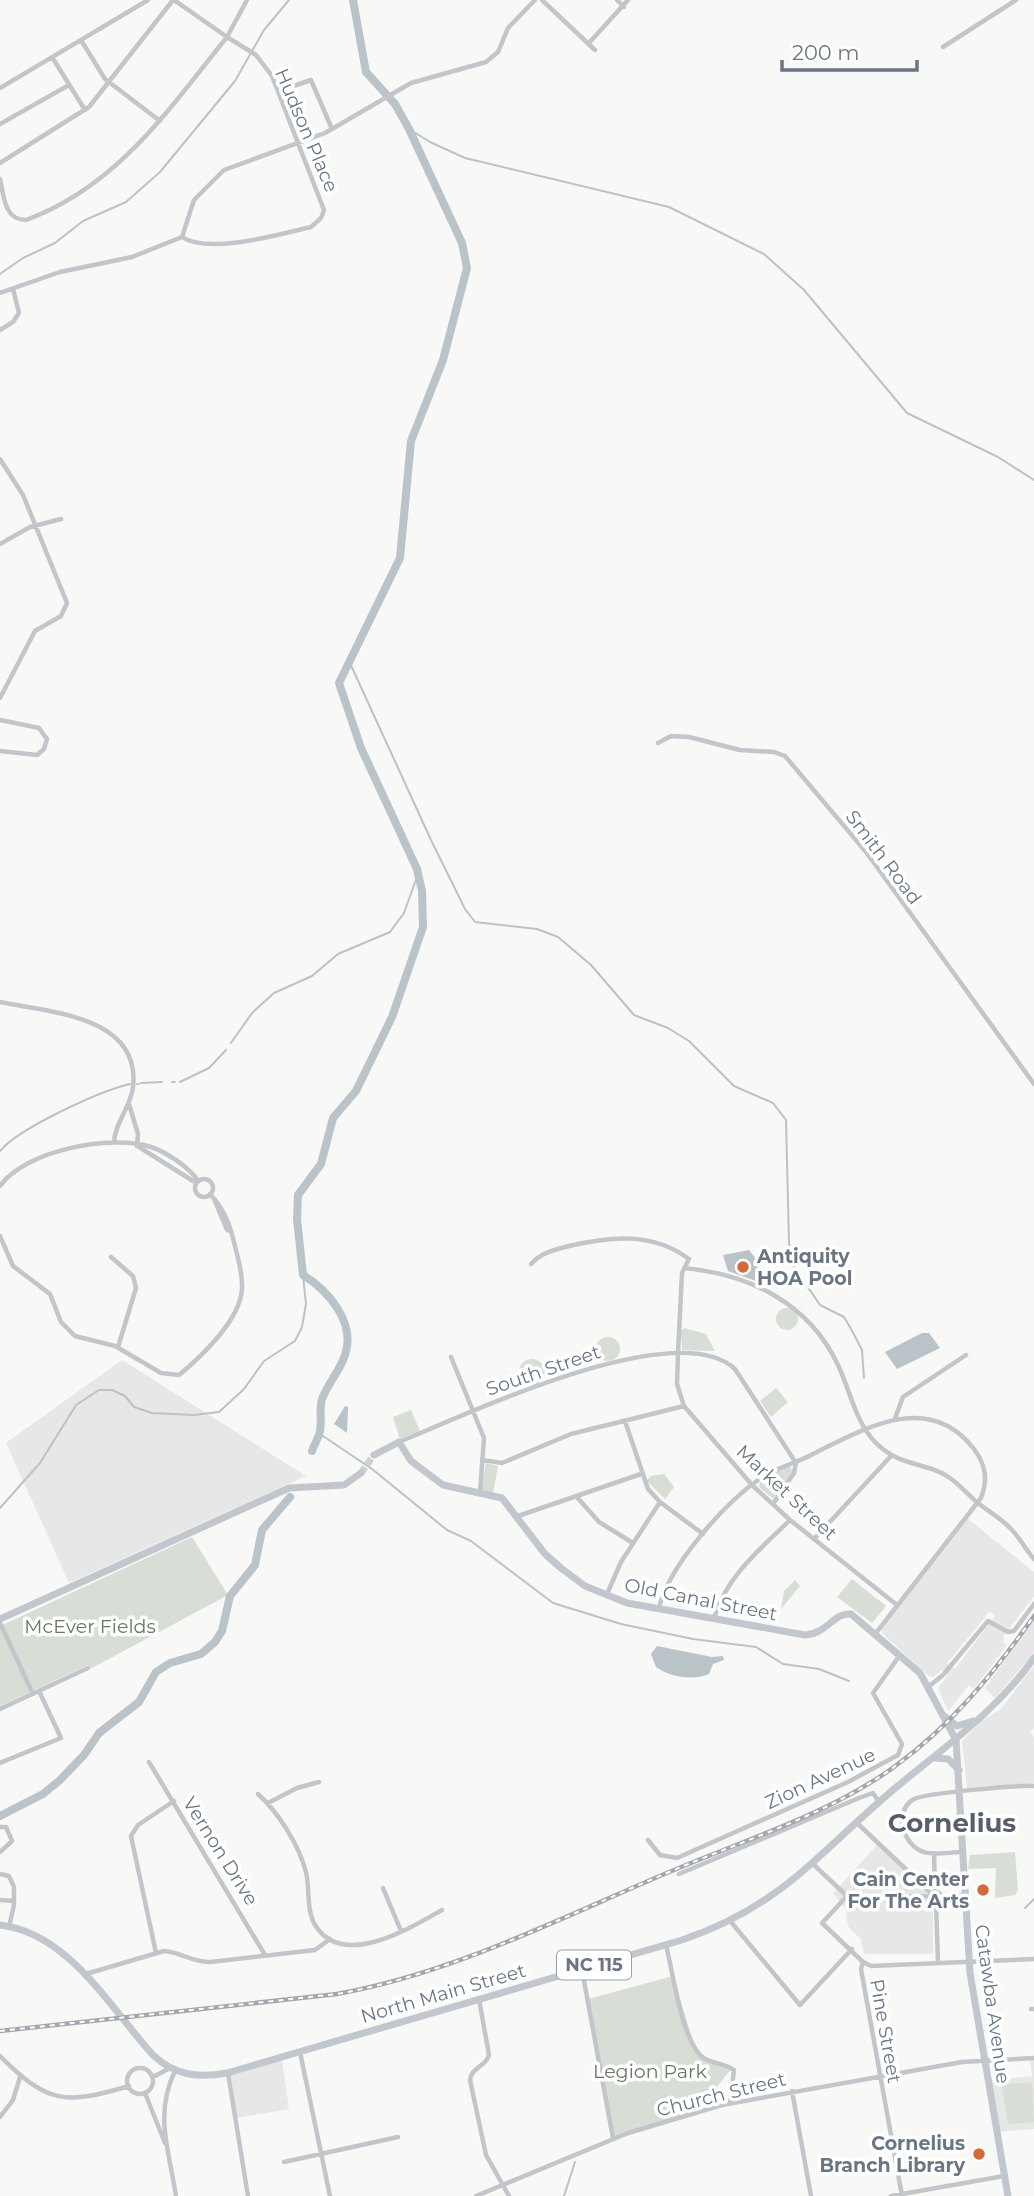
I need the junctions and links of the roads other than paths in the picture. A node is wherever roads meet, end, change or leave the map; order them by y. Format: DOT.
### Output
graph roads {
  1 [pos="148,0"];
  2 [pos="174,0"];
  3 [pos="247,0"];
  4 [pos="535,0"];
  5 [pos="542,0"];
  6 [pos="617,0"];
  7 [pos="628,0"];
  8 [pos="1016,0"];
  9 [pos="624,7"];
  10 [pos="227,37"];
  11 [pos="81,40"];
  12 [pos="589,44"];
  13 [pos="943,47"];
  14 [pos="595,50"];
  15 [pos="52,57"];
  16 [pos="109,82"];
  17 [pos="69,85"];
  18 [pos="0,88"];
  19 [pos="279,91"];
  20 [pos="85,110"];
  21 [pos="160,121"];
  22 [pos="0,124"];
  23 [pos="332,130"];
  24 [pos="300,144"];
  25 [pos="0,163"];
  26 [pos="0,179"];
  27 [pos="182,237"];
  28 [pos="13,289"];
  29 [pos="0,293"];
  30 [pos="0,330"];
  31 [pos="0,459"];
  32 [pos="61,519"];
  33 [pos="36,525"];
  34 [pos="0,544"];
  35 [pos="0,698"];
  36 [pos="0,720"];
  37 [pos="658,743"];
  38 [pos="0,751"];
  39 [pos="0,1002"];
  40 [pos="1034,1084"];
  41 [pos="129,1104"];
  42 [pos="114,1142"];
  43 [pos="138,1147"];
  44 [pos="198,1181"];
  45 [pos="0,1186"];
  46 [pos="212,1196"];
  47 [pos="0,1236"];
  48 [pos="111,1257"];
  49 [pos="531,1264"];
  50 [pos="684,1268"];
  51 [pos="118,1348"];
  52 [pos="678,1353"];
  53 [pos="966,1355"];
  54 [pos="451,1357"];
  55 [pos="684,1406"];
  56 [pos="475,1411"];
  57 [pos="895,1418"];
  58 [pos="625,1421"];
  59 [pos="865,1429"];
  60 [pos="399,1442"];
  61 [pos="374,1455"];
  62 [pos="891,1456"];
  63 [pos="482,1460"];
  64 [pos="796,1463"];
  65 [pos="361,1473"];
  66 [pos="641,1474"];
  67 [pos="752,1485"];
  68 [pos="480,1494"];
  69 [pos="576,1496"];
  70 [pos="660,1502"];
  71 [pos="977,1503"];
  72 [pos="773,1504"];
  73 [pos="518,1516"];
  74 [pos="790,1520"];
  75 [pos="703,1534"];
  76 [pos="814,1539"];
  77 [pos="633,1543"];
  78 [pos="1034,1559"];
  79 [pos="606,1595"];
  80 [pos="1034,1604"];
  81 [pos="897,1605"];
  82 [pos="659,1608"];
  83 [pos="714,1618"];
  84 [pos="0,1621"];
  85 [pos="876,1633"];
  86 [pos="900,1654"];
  87 [pos="1034,1658"];
  88 [pos="88,1668"];
  89 [pos="928,1687"];
  90 [pos="39,1690"];
  91 [pos="33,1694"];
  92 [pos="0,1709"];
  93 [pos="943,1715"];
  94 [pos="983,1716"];
  95 [pos="956,1740"];
  96 [pos="931,1759"];
  97 [pos="149,1762"];
  98 [pos="0,1763"];
  99 [pos="959,1770"];
  100 [pos="319,1782"];
  101 [pos="1034,1786"];
  102 [pos="960,1793"];
  103 [pos="258,1794"];
  104 [pos="174,1801"];
  105 [pos="268,1802"];
  106 [pos="879,1802"];
  107 [pos="857,1823"];
  108 [pos="3,1827"];
  109 [pos="648,1840"];
  110 [pos="0,1852"];
  111 [pos="962,1852"];
  112 [pos="934,1853"];
  113 [pos="813,1864"];
  114 [pos="0,1874"];
  115 [pos="679,1874"];
  116 [pos="383,1888"];
  117 [pos="932,1894"];
  118 [pos="964,1895"];
  119 [pos="847,1896"];
  120 [pos="939,1899"];
  121 [pos="0,1900"];
  122 [pos="14,1901"];
  123 [pos="442,1910"];
  124 [pos="731,1922"];
  125 [pos="0,1925"];
  126 [pos="9,1927"];
  127 [pos="401,1931"];
  128 [pos="330,1939"];
  129 [pos="666,1944"];
  130 [pos="852,1949"];
  131 [pos="156,1953"];
  132 [pos="265,1955"];
  133 [pos="1034,1959"];
  134 [pos="969,1961"];
  135 [pos="863,1962"];
  136 [pos="938,1963"];
  137 [pos="582,1969"];
  138 [pos="84,1976"];
  139 [pos="479,1999"];
  140 [pos="300,2052"];
  141 [pos="0,2056"];
  142 [pos="1034,2058"];
  143 [pos="984,2061"];
  144 [pos="172,2069"];
  145 [pos="228,2073"];
  146 [pos="879,2076"];
  147 [pos="20,2077"];
  148 [pos="153,2077"];
  149 [pos="129,2086"];
  150 [pos="792,2091"];
  151 [pos="145,2093"];
  152 [pos="730,2103"];
  153 [pos="0,2117"];
  154 [pos="398,2137"];
  155 [pos="613,2138"];
  156 [pos="169,2154"];
  157 [pos="321,2154"];
  158 [pos="284,2162"];
  159 [pos="1004,2176"];
  160 [pos="502,2186"];
  161 [pos="901,2195"];
  162 [pos="176,2196"];
  163 [pos="248,2196"];
  164 [pos="330,2196"];
  165 [pos="477,2196"];
  166 [pos="509,2196"];
  167 [pos="811,2196"];
  168 [pos="891,2196"];
  169 [pos="1008,2196"];
  1 -- 11 [label="street"];
  2 -- 10 [label="street"];
  2 -- 16 [label="street"];
  3 -- 10 [label="street"];
  4 -- 23 [label="street"];
  5 -- 12 [label="street"];
  6 -- 9 [label="street"];
  7 -- 9 [label="street"];
  8 -- 13 [label="street"];
  9 -- 12 [label="street"];
  10 -- 19 [label="street, Hudson Place"];
  10 -- 21 [label="street"];
  11 -- 15 [label="street"];
  11 -- 16 [label="street"];
  12 -- 14 [label="street"];
  15 -- 17 [label="street"];
  15 -- 18 [label="street"];
  16 -- 20 [label="street"];
  16 -- 21 [label="street"];
  17 -- 20 [label="street"];
  17 -- 22 [label="street"];
  19 -- 23 [label="street"];
  19 -- 24 [label="street, Hudson Place"];
  20 -- 25 [label="street"];
  21 -- 26 [label="street"];
  23 -- 24 [label="street"];
  24 -- 27 [label="street"];
  24 -- 27 [label="street, Hudson Place"];
  27 -- 28 [label="street"];
  28 -- 29 [label="street"];
  28 -- 30 [label="street"];
  31 -- 33 [label="street"];
  32 -- 33 [label="street"];
  33 -- 34 [label="street"];
  33 -- 35 [label="street"];
  36 -- 38 [label="street"];
  37 -- 40 [label="street, Smith Road"];
  39 -- 41 [label="street"];
  41 -- 42 [label="street"];
  41 -- 43 [label="street"];
  42 -- 43 [label="street"];
  42 -- 45 [label="street"];
  43 -- 44 [label="street"];
  44 -- 46 [label="street"];
  44 -- 46 [label="street"];
  46 -- 51 [label="street"];
  47 -- 51 [label="street"];
  48 -- 51 [label="street"];
  49 -- 50 [label="street, Market Street"];
  50 -- 52 [label="street, Market Street"];
  50 -- 59 [label="street"];
  52 -- 55 [label="street, Market Street"];
  52 -- 56 [label="street, South Street"];
  52 -- 64 [label="street, South Street"];
  53 -- 57 [label="street"];
  54 -- 56 [label="street"];
  55 -- 58 [label="street"];
  55 -- 67 [label="street, Market Street"];
  56 -- 60 [label="street, South Street"];
  56 -- 63 [label="street"];
  57 -- 59 [label="street"];
  57 -- 71 [label="street"];
  58 -- 63 [label="street"];
  58 -- 66 [label="street"];
  59 -- 62 [label="street"];
  59 -- 64 [label="street"];
  60 -- 61 [label="main road, South Street"];
  60 -- 68 [label="main road, Old Canal Street"];
  62 -- 71 [label="street"];
  62 -- 76 [label="street"];
  63 -- 68 [label="street"];
  64 -- 67 [label="street"];
  64 -- 72 [label="street"];
  65 -- 84 [label="main road"];
  66 -- 69 [label="street"];
  66 -- 70 [label="street"];
  67 -- 72 [label="street, Market Street"];
  67 -- 75 [label="street"];
  68 -- 73 [label="main road, Old Canal Street"];
  69 -- 73 [label="street"];
  69 -- 77 [label="street"];
  70 -- 75 [label="street"];
  70 -- 77 [label="street"];
  71 -- 78 [label="street"];
  71 -- 81 [label="street"];
  72 -- 74 [label="street, Market Street"];
  73 -- 79 [label="main road, Old Canal Street"];
  74 -- 76 [label="street, Market Street"];
  74 -- 83 [label="street"];
  75 -- 82 [label="street"];
  76 -- 81 [label="street, Market Street"];
  77 -- 79 [label="street"];
  79 -- 82 [label="main road, Old Canal Street"];
  80 -- 89 [label="street"];
  81 -- 85 [label="street"];
  82 -- 83 [label="main road, Old Canal Street"];
  83 -- 85 [label="main road, Old Canal Street"];
  84 -- 91 [label="street"];
  85 -- 86 [label="main road, Catawba Avenue"];
  86 -- 89 [label="main road, Catawba Avenue"];
  86 -- 109 [label="street, Zion Avenue"];
  87 -- 94 [label="main road, NC 115"];
  88 -- 90 [label="street"];
  89 -- 93 [label="main road, Catawba Avenue"];
  90 -- 91 [label="street"];
  90 -- 98 [label="street"];
  91 -- 92 [label="street"];
  93 -- 94 [label="main road"];
  93 -- 95 [label="main road, Catawba Avenue"];
  94 -- 95 [label="main road, NC 115"];
  95 -- 96 [label="main road, North Main Street / NC 115"];
  95 -- 99 [label="main road, Catawba Avenue"];
  96 -- 99 [label="main road"];
  96 -- 106 [label="main road, North Main Street / NC 115"];
  97 -- 104 [label="street, Vernon Drive"];
  99 -- 102 [label="main road, Catawba Avenue"];
  100 -- 105 [label="street"];
  101 -- 102 [label="street"];
  102 -- 111 [label="main road, Catawba Avenue"];
  102 -- 112 [label="street"];
  103 -- 105 [label="street"];
  104 -- 131 [label="street"];
  104 -- 132 [label="street, Vernon Drive"];
  105 -- 128 [label="street"];
  106 -- 107 [label="main road, North Main Street / NC 115"];
  106 -- 115 [label="street"];
  107 -- 113 [label="main road, North Main Street / NC 115"];
  107 -- 117 [label="street"];
  108 -- 110 [label="street"];
  111 -- 112 [label="street"];
  111 -- 118 [label="main road, Catawba Avenue"];
  112 -- 117 [label="street"];
  113 -- 119 [label="street"];
  113 -- 124 [label="main road, North Main Street / NC 115"];
  114 -- 122 [label="street"];
  116 -- 127 [label="street"];
  117 -- 119 [label="street"];
  117 -- 120 [label="street"];
  117 -- 120 [label="street"];
  118 -- 120 [label="street"];
  118 -- 134 [label="main road, Catawba Avenue"];
  119 -- 130 [label="street, Pine Street"];
  120 -- 136 [label="street"];
  121 -- 122 [label="street"];
  122 -- 126 [label="street"];
  123 -- 127 [label="street"];
  124 -- 129 [label="main road, North Main Street / NC 115"];
  124 -- 130 [label="street"];
  125 -- 126 [label="main road"];
  126 -- 138 [label="main road"];
  127 -- 128 [label="street"];
  128 -- 132 [label="street"];
  129 -- 137 [label="main road, North Main Street / NC 115"];
  129 -- 152 [label="street"];
  130 -- 135 [label="street, Pine Street"];
  131 -- 132 [label="street"];
  131 -- 138 [label="street"];
  133 -- 134 [label="street"];
  134 -- 136 [label="street"];
  134 -- 143 [label="main road, Catawba Avenue"];
  135 -- 136 [label="street"];
  135 -- 146 [label="street, Pine Street"];
  137 -- 139 [label="main road, North Main Street / NC 115"];
  137 -- 155 [label="street"];
  138 -- 144 [label="main road"];
  139 -- 140 [label="main road, North Main Street / NC 115"];
  139 -- 160 [label="street"];
  140 -- 145 [label="main road, North Main Street / NC 115"];
  140 -- 157 [label="street"];
  141 -- 147 [label="street"];
  142 -- 143 [label="street, Church Street"];
  143 -- 146 [label="street, Church Street"];
  143 -- 159 [label="main road, Catawba Avenue"];
  144 -- 145 [label="main road, North Main Street / NC 115"];
  144 -- 148 [label="street"];
  144 -- 156 [label="street"];
  145 -- 163 [label="street"];
  146 -- 150 [label="street, Church Street"];
  146 -- 161 [label="street, Pine Street"];
  147 -- 149 [label="street"];
  147 -- 153 [label="street"];
  148 -- 149 [label="street"];
  148 -- 151 [label="street"];
  149 -- 151 [label="street"];
  150 -- 152 [label="street, Church Street"];
  150 -- 167 [label="street"];
  151 -- 156 [label="street"];
  152 -- 155 [label="street, Church Street"];
  154 -- 157 [label="street"];
  155 -- 160 [label="street, Church Street"];
  156 -- 162 [label="street"];
  157 -- 158 [label="street"];
  157 -- 164 [label="street"];
  159 -- 161 [label="street"];
  159 -- 169 [label="main road, Catawba Avenue"];
  160 -- 165 [label="street, Church Street"];
  160 -- 166 [label="street"];
  161 -- 168 [label="street"];
}
